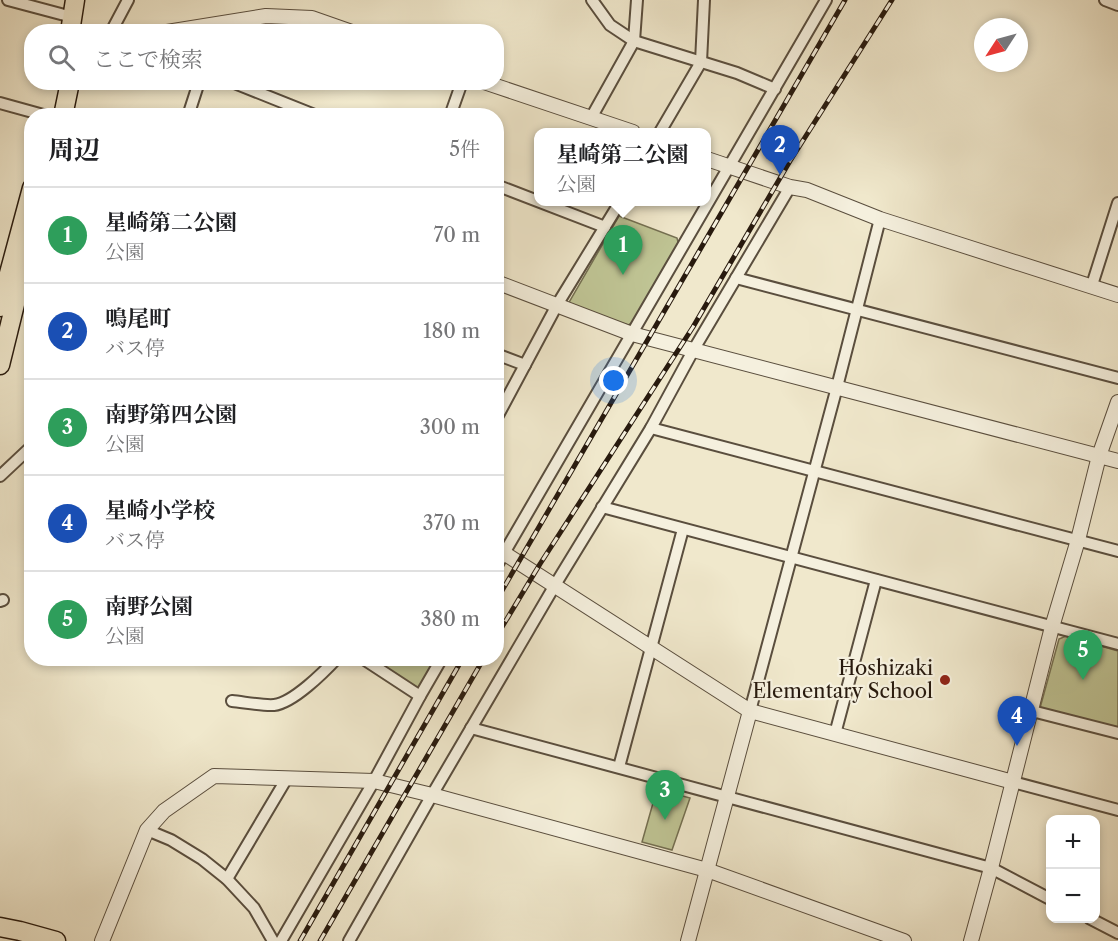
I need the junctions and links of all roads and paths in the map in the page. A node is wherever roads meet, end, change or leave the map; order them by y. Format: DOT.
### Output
graph roads {
  1 [pos="8,0"];
  2 [pos="85,0"];
  3 [pos="128,0"];
  4 [pos="592,0"];
  5 [pos="637,0"];
  6 [pos="704,0"];
  7 [pos="826,0"];
  8 [pos="1105,0"];
  9 [pos="1118,5"];
  10 [pos="74,20"];
  11 [pos="115,24"];
  12 [pos="233,24"];
  13 [pos="329,24"];
  14 [pos="634,41"];
  15 [pos="701,62"];
  16 [pos="504,89"];
  17 [pos="774,89"];
  18 [pos="57,90"];
  19 [pos="68,90"];
  20 [pos="196,90"];
  21 [pos="252,90"];
  22 [pos="459,90"];
  23 [pos="0,103"];
  24 [pos="51,108"];
  25 [pos="65,108"];
  26 [pos="191,108"];
  27 [pos="297,108"];
  28 [pos="453,108"];
  29 [pos="24,109"];
  30 [pos="591,118"];
  31 [pos="621,128"];
  32 [pos="662,128"];
  33 [pos="711,160"];
  34 [pos="730,167"];
  35 [pos="790,187"];
  36 [pos="504,188"];
  37 [pos="711,199"];
  38 [pos="534,200"];
  39 [pos="1118,203"];
  40 [pos="550,206"];
  41 [pos="617,206"];
  42 [pos="707,206"];
  43 [pos="880,219"];
  44 [pos="605,227"];
  45 [pos="24,228"];
  46 [pos="24,252"];
  47 [pos="16,269"];
  48 [pos="736,278"];
  49 [pos="504,285"];
  50 [pos="1092,285"];
  51 [pos="1118,295"];
  52 [pos="557,305"];
  53 [pos="0,307"];
  54 [pos="857,310"];
  55 [pos="632,334"];
  56 [pos="694,349"];
  57 [pos="504,357"];
  58 [pos="0,365"];
  59 [pos="525,365"];
  60 [pos="1118,378"];
  61 [pos="837,387"];
  62 [pos="1118,402"];
  63 [pos="504,403"];
  64 [pos="651,428"];
  65 [pos="24,454"];
  66 [pos="1100,456"];
  67 [pos="1118,461"];
  68 [pos="815,471"];
  69 [pos="0,476"];
  70 [pos="602,507"];
  71 [pos="683,529"];
  72 [pos="1078,540"];
  73 [pos="504,543"];
  74 [pos="1118,551"];
  75 [pos="504,553"];
  76 [pos="791,557"];
  77 [pos="876,580"];
  78 [pos="555,585"];
  79 [pos="1052,627"];
  80 [pos="1118,644"];
  81 [pos="651,648"];
  82 [pos="330,666"];
  83 [pos="374,666"];
  84 [pos="437,666"];
  85 [pos="420,696"];
  86 [pos="232,701"];
  87 [pos="750,711"];
  88 [pos="1032,711"];
  89 [pos="471,728"];
  90 [pos="1118,733"];
  91 [pos="835,734"];
  92 [pos="619,767"];
  93 [pos="287,778"];
  94 [pos="374,781"];
  95 [pos="1013,782"];
  96 [pos="432,795"];
  97 [pos="727,796"];
  98 [pos="1118,810"];
  99 [pos="147,830"];
  100 [pos="991,868"];
  101 [pos="707,870"];
  102 [pos="227,879"];
  103 [pos="1046,897"];
  104 [pos="1098,923"];
  105 [pos="0,927"];
  106 [pos="1118,935"];
  107 [pos="56,941"];
  108 [pos="102,941"];
  109 [pos="273,941"];
  110 [pos="281,941"];
  111 [pos="349,941"];
  112 [pos="688,941"];
  113 [pos="904,941"];
  114 [pos="971,941"];
  115 [pos="1112,941"];
  1 -- 10 [label="street"];
  2 -- 10 [label="main road"];
  3 -- 11 [label="street"];
  4 -- 14 [label="street"];
  5 -- 14 [label="street"];
  6 -- 15 [label="street"];
  7 -- 17 [label="street"];
  8 -- 9 [label="street"];
  12 -- 13 [label="street"];
  14 -- 15 [label="street"];
  14 -- 30 [label="street"];
  15 -- 17 [label="street"];
  15 -- 32 [label="street"];
  16 -- 30 [label="street"];
  17 -- 34 [label="street"];
  18 -- 24 [label="main road"];
  19 -- 25 [label="main road"];
  20 -- 26 [label="street"];
  21 -- 27 [label="street"];
  22 -- 28 [label="street"];
  23 -- 29 [label="street"];
  30 -- 31 [label="street"];
  33 -- 34 [label="street"];
  34 -- 35 [label="street"];
  34 -- 37 [label="street"];
  35 -- 43 [label="street"];
  35 -- 48 [label="street"];
  36 -- 38 [label="street"];
  39 -- 50 [label="street"];
  40 -- 44 [label="street"];
  41 -- 44 [label="street"];
  42 -- 55 [label="street"];
  43 -- 50 [label="street"];
  43 -- 54 [label="street"];
  44 -- 52 [label="street"];
  45 -- 47 [label="main road"];
  46 -- 47 [label="main road"];
  47 -- 53 [label="main road"];
  47 -- 58 [label="main road"];
  48 -- 54 [label="street"];
  48 -- 56 [label="street"];
  49 -- 52 [label="street"];
  50 -- 51 [label="street"];
  52 -- 55 [label="street"];
  52 -- 59 [label="street"];
  54 -- 60 [label="street"];
  54 -- 61 [label="street"];
  55 -- 56 [label="street"];
  55 -- 73 [label="street"];
  56 -- 61 [label="street"];
  56 -- 64 [label="street"];
  57 -- 59 [label="street"];
  59 -- 63 [label="street"];
  61 -- 66 [label="street"];
  61 -- 68 [label="street"];
  62 -- 66 [label="street"];
  64 -- 68 [label="street"];
  64 -- 70 [label="street"];
  65 -- 69 [label="street"];
  66 -- 67 [label="street"];
  66 -- 72 [label="street"];
  68 -- 72 [label="street"];
  68 -- 76 [label="street"];
  70 -- 71 [label="street"];
  70 -- 78 [label="street"];
  71 -- 76 [label="street"];
  71 -- 81 [label="street"];
  72 -- 74 [label="street"];
  72 -- 79 [label="street"];
  75 -- 78 [label="street"];
  76 -- 77 [label="street"];
  76 -- 87 [label="street"];
  77 -- 79 [label="street"];
  77 -- 91 [label="street"];
  78 -- 81 [label="street"];
  78 -- 89 [label="street"];
  79 -- 80 [label="street"];
  79 -- 88 [label="street"];
  81 -- 87 [label="street"];
  81 -- 92 [label="street"];
  82 -- 86 [label="street"];
  83 -- 85 [label="street"];
  84 -- 85 [label="street"];
  85 -- 94 [label="street"];
  87 -- 91 [label="street"];
  87 -- 97 [label="street"];
  88 -- 90 [label="street"];
  88 -- 95 [label="street"];
  89 -- 92 [label="street"];
  89 -- 96 [label="street"];
  91 -- 95 [label="street"];
  92 -- 97 [label="street"];
  93 -- 94 [label="street"];
  93 -- 99 [label="street"];
  93 -- 102 [label="street"];
  94 -- 96 [label="street"];
  94 -- 110 [label="street"];
  95 -- 98 [label="street"];
  95 -- 100 [label="street"];
  96 -- 101 [label="street"];
  96 -- 111 [label="street"];
  97 -- 100 [label="street"];
  97 -- 101 [label="street"];
  99 -- 102 [label="street"];
  99 -- 108 [label="street"];
  100 -- 103 [label="street"];
  100 -- 114 [label="street"];
  101 -- 112 [label="street"];
  101 -- 113 [label="street"];
  102 -- 109 [label="street"];
  104 -- 106 [label="street"];
  105 -- 107 [label="main road"];
  106 -- 115 [label="street"];
}
